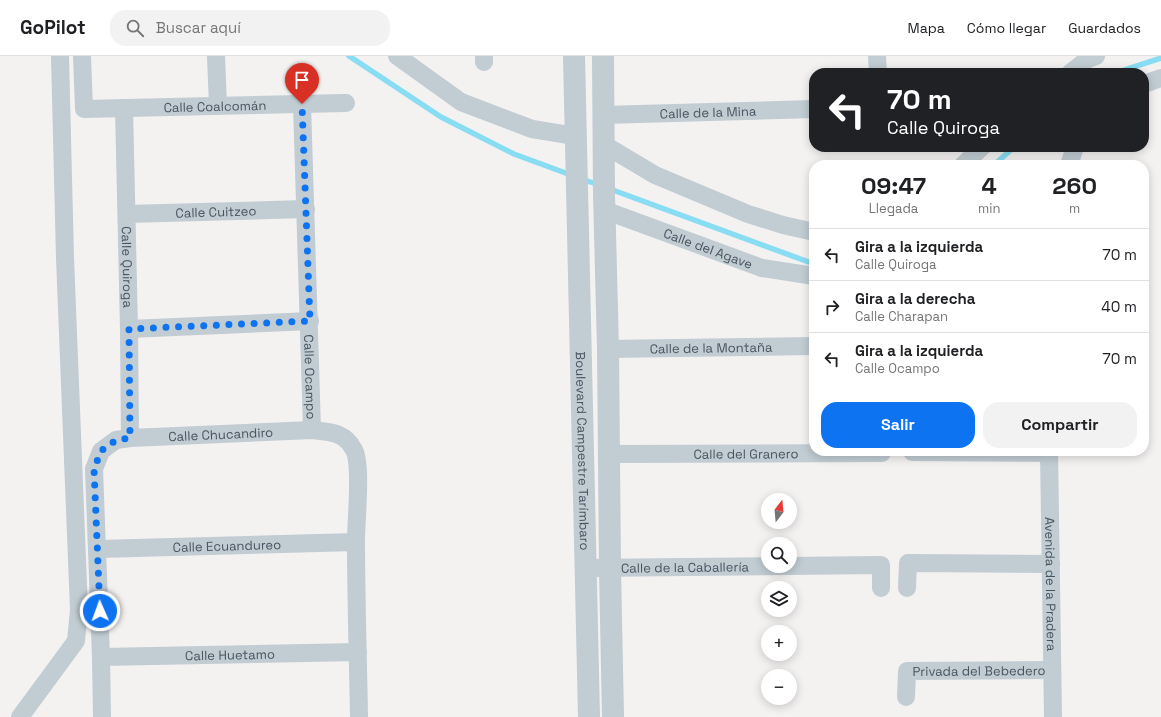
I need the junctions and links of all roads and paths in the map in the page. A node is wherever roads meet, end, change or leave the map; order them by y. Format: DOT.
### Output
graph roads {
  1 [pos="60,56"];
  2 [pos="82,56"];
  3 [pos="216,56"];
  4 [pos="397,56"];
  5 [pos="574,56"];
  6 [pos="602,56"];
  7 [pos="877,56"];
  8 [pos="1096,56"];
  9 [pos="878,68"];
  10 [pos="1076,68"];
  11 [pos="1161,78"];
  12 [pos="1149,82"];
  13 [pos="346,103"];
  14 [pos="302,104"];
  15 [pos="218,106"];
  16 [pos="124,108"];
  17 [pos="809,109"];
  18 [pos="603,115"];
  19 [pos="575,145"];
  20 [pos="977,152"];
  21 [pos="603,153"];
  22 [pos="968,160"];
  23 [pos="604,202"];
  24 [pos="306,209"];
  25 [pos="127,214"];
  26 [pos="809,231"];
  27 [pos="809,275"];
  28 [pos="310,321"];
  29 [pos="129,329"];
  30 [pos="809,346"];
  31 [pos="608,349"];
  32 [pos="312,430"];
  33 [pos="130,438"];
  34 [pos="809,453"];
  35 [pos="609,454"];
  36 [pos="1049,456"];
  37 [pos="356,542"];
  38 [pos="98,549"];
  39 [pos="1051,564"];
  40 [pos="586,568"];
  41 [pos="610,569"];
  42 [pos="881,588"];
  43 [pos="907,588"];
  44 [pos="358,652"];
  45 [pos="102,657"];
  46 [pos="1052,670"];
  47 [pos="906,696"];
  48 [pos="20,717"];
  49 [pos="102,717"];
  50 [pos="359,717"];
  51 [pos="589,717"];
  52 [pos="613,717"];
  53 [pos="1053,717"];
  1 -- 48 [label="street"];
  2 -- 16 [label="street, Calle Coalcomán"];
  3 -- 15 [label="street"];
  4 -- 19 [label="street"];
  5 -- 19 [label="street, Boulevard Campestre Tarímbaro"];
  6 -- 18 [label="street, Boulevard Campestre Tarímbaro"];
  7 -- 9 [label="street"];
  8 -- 10 [label="street"];
  11 -- 12 [label="street"];
  13 -- 14 [label="street, Calle Coalcomán"];
  14 -- 15 [label="street, Calle Coalcomán"];
  14 -- 24 [label="street, Calle Ocampo"];
  15 -- 16 [label="street, Calle Coalcomán"];
  16 -- 25 [label="street, Calle Quiroga"];
  17 -- 18 [label="street, Calle de la Mina"];
  18 -- 21 [label="street, Boulevard Campestre Tarímbaro"];
  19 -- 40 [label="street, Boulevard Campestre Tarímbaro"];
  20 -- 22 [label="street"];
  21 -- 23 [label="street, Boulevard Campestre Tarímbaro"];
  21 -- 26 [label="street"];
  23 -- 27 [label="street, Calle del Agave"];
  23 -- 31 [label="street, Boulevard Campestre Tarímbaro"];
  24 -- 25 [label="street, Calle Cuitzeo"];
  24 -- 28 [label="street, Calle Ocampo"];
  25 -- 29 [label="street, Calle Quiroga"];
  28 -- 29 [label="street"];
  28 -- 32 [label="street, Calle Ocampo"];
  29 -- 33 [label="street, Calle Quiroga"];
  30 -- 31 [label="street, Calle de la Montaña"];
  31 -- 35 [label="street, Boulevard Campestre Tarímbaro"];
  32 -- 33 [label="street, Calle Chucandiro"];
  32 -- 37 [label="street, Calle Ocampo"];
  33 -- 38 [label="street"];
  34 -- 35 [label="street, Calle del Granero"];
  35 -- 41 [label="street, Boulevard Campestre Tarímbaro"];
  36 -- 39 [label="street, Avenida de la Pradera"];
  37 -- 38 [label="street, Calle Ecuandureo"];
  37 -- 44 [label="street, Calle Ocampo"];
  38 -- 45 [label="street"];
  39 -- 43 [label="street"];
  39 -- 46 [label="street, Avenida de la Pradera"];
  40 -- 41 [label="street, Calle de la Caballería"];
  40 -- 51 [label="street, Boulevard Campestre Tarímbaro"];
  41 -- 42 [label="street, Calle de la Caballería"];
  41 -- 52 [label="street, Boulevard Campestre Tarímbaro"];
  44 -- 45 [label="street, Calle Huetamo"];
  44 -- 50 [label="street, Calle Ocampo"];
  45 -- 49 [label="street"];
  46 -- 47 [label="street, Privada del Bebedero"];
  46 -- 53 [label="street, Avenida de la Pradera"];
}
